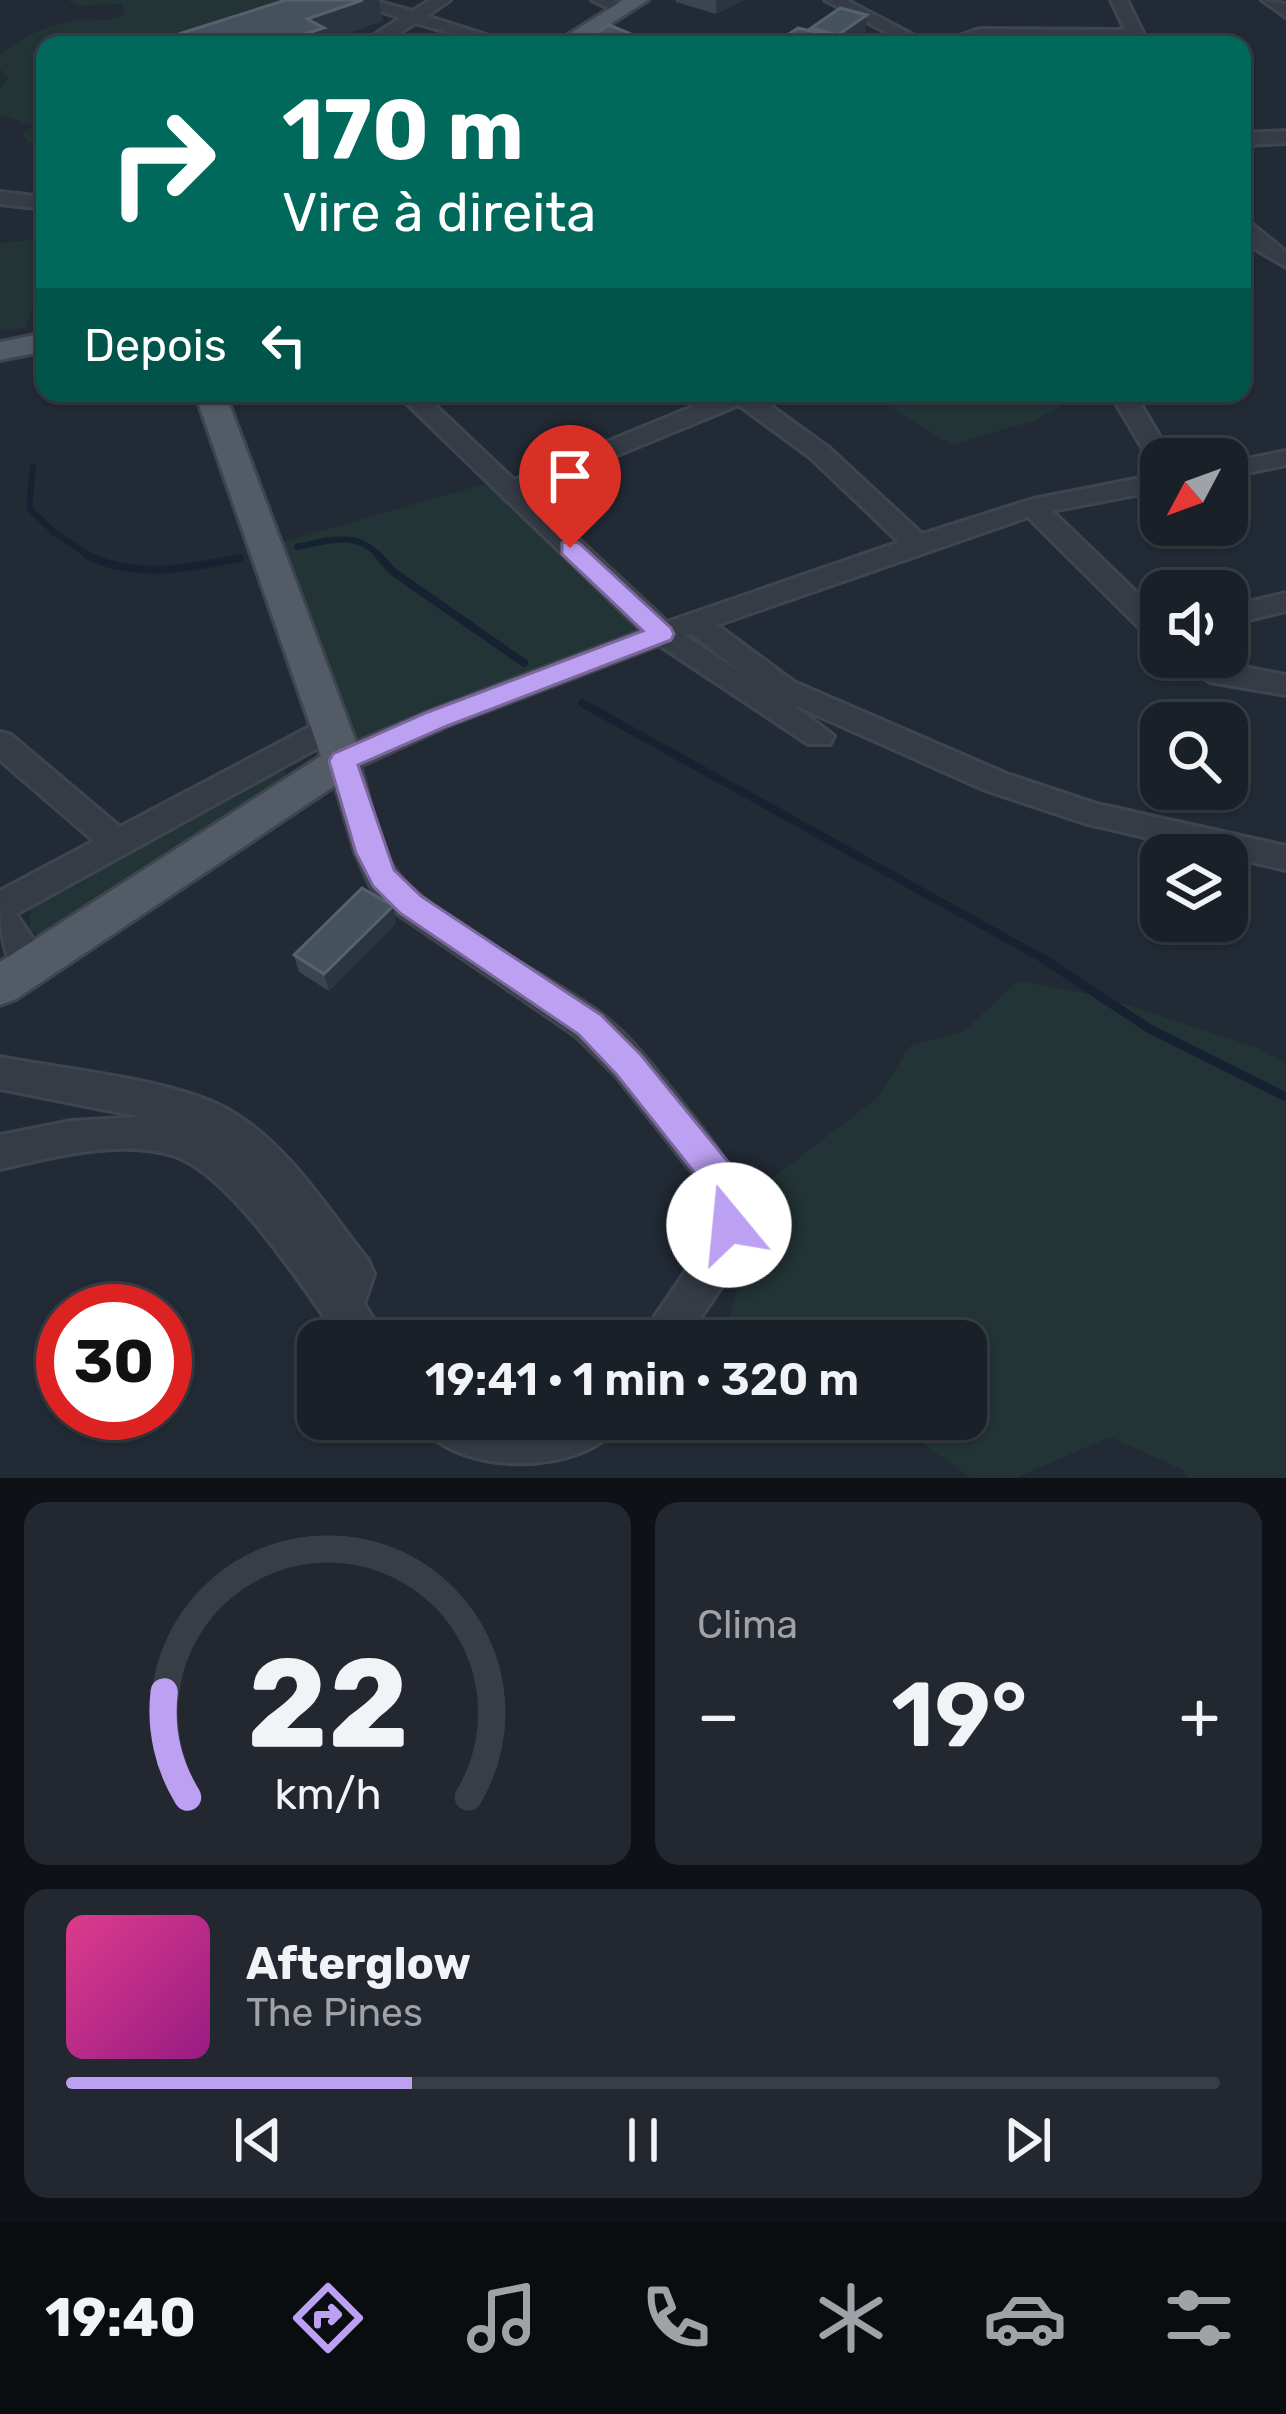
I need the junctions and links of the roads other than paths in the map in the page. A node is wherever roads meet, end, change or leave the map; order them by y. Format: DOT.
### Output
graph roads {
  1 [pos="356,0"];
  2 [pos="442,0"];
  3 [pos="665,0"];
  4 [pos="872,0"];
  5 [pos="1119,0"];
  6 [pos="1270,0"];
  7 [pos="837,2"];
  8 [pos="620,3"];
  9 [pos="1286,12"];
  10 [pos="414,17"];
  11 [pos="382,36"];
  12 [pos="476,36"];
  13 [pos="575,36"];
  14 [pos="607,36"];
  15 [pos="906,36"];
  16 [pos="973,36"];
  17 [pos="1033,36"];
  18 [pos="1136,36"];
  19 [pos="1286,137"];
  20 [pos="1251,139"];
  21 [pos="0,198"];
  22 [pos="36,202"];
  23 [pos="1251,232"];
  24 [pos="1286,234"];
  25 [pos="1251,236"];
  26 [pos="1286,261"];
  27 [pos="36,344"];
  28 [pos="0,351"];
  29 [pos="213,402"];
  30 [pos="427,402"];
  31 [pos="721,402"];
  32 [pos="751,402"];
  33 [pos="1127,402"];
  34 [pos="1148,438"];
  35 [pos="1286,458"];
  36 [pos="1248,466"];
  37 [pos="1140,486"];
  38 [pos="509,491"];
  39 [pos="1033,507"];
  40 [pos="918,545"];
  41 [pos="1286,602"];
  42 [pos="1140,611"];
  43 [pos="1248,611"];
  44 [pos="696,623"];
  45 [pos="662,634"];
  46 [pos="1240,678"];
  47 [pos="1286,685"];
  48 [pos="819,736"];
  49 [pos="0,742"];
  50 [pos="338,744"];
  51 [pos="116,841"];
  52 [pos="1286,858"];
  53 [pos="0,907"];
  54 [pos="9,951"];
  55 [pos="0,1073"];
  56 [pos="0,1151"];
  57 [pos="339,1303"];
  58 [pos="351,1320"];
  59 [pos="673,1320"];
  60 [pos="468,1440"];
  61 [pos="579,1440"];
  1 -- 10 [label="street"];
  2 -- 10 [label="street"];
  3 -- 14 [label="main road"];
  4 -- 7 [label="street"];
  5 -- 18 [label="street"];
  6 -- 9 [label="street"];
  7 -- 15 [label="street"];
  8 -- 13 [label="main road"];
  10 -- 11 [label="street"];
  10 -- 12 [label="street"];
  16 -- 17 [label="street"];
  19 -- 20 [label="street"];
  21 -- 22 [label="street"];
  23 -- 24 [label="street"];
  25 -- 26 [label="street"];
  27 -- 28 [label="main road"];
  29 -- 50 [label="main road"];
  30 -- 38 [label="street"];
  31 -- 38 [label="street"];
  32 -- 40 [label="street"];
  33 -- 34 [label="street"];
  35 -- 36 [label="street"];
  37 -- 39 [label="street"];
  38 -- 45 [label="street"];
  39 -- 40 [label="street"];
  39 -- 42 [label="street"];
  40 -- 44 [label="street"];
  41 -- 43 [label="street"];
  44 -- 45 [label="street"];
  44 -- 52 [label="street"];
  45 -- 48 [label="street"];
  45 -- 50 [label="street"];
  46 -- 47 [label="street"];
  49 -- 51 [label="street"];
  50 -- 51 [label="street"];
  50 -- 54 [label="main road"];
  50 -- 59 [label="street"];
  51 -- 53 [label="street"];
  55 -- 57 [label="street"];
  56 -- 57 [label="street"];
  57 -- 58 [label="street"];
  60 -- 61 [label="street"];
}
